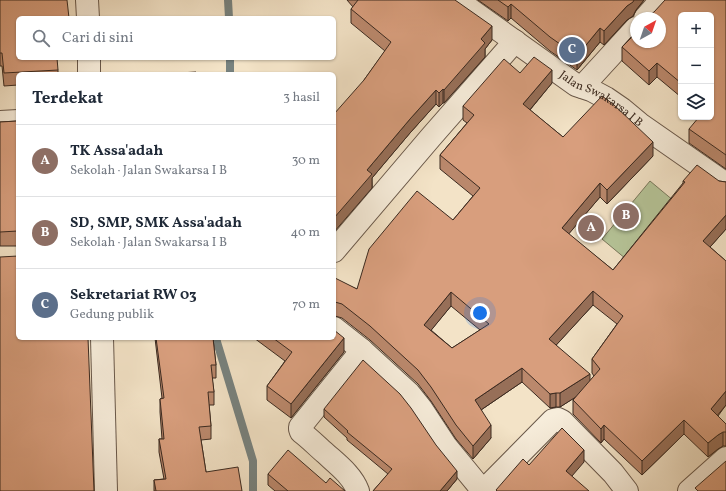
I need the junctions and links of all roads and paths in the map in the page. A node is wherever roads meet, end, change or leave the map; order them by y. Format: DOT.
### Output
graph roads {
  1 [pos="87,0"];
  2 [pos="457,0"];
  3 [pos="661,0"];
  4 [pos="650,12"];
  5 [pos="88,16"];
  6 [pos="630,35"];
  7 [pos="515,41"];
  8 [pos="89,60"];
  9 [pos="89,72"];
  10 [pos="582,87"];
  11 [pos="16,121"];
  12 [pos="0,122"];
  13 [pos="726,184"];
  14 [pos="336,249"];
  15 [pos="336,330"];
  16 [pos="102,340"];
  17 [pos="362,350"];
  18 [pos="726,458"];
  19 [pos="106,491"];
  20 [pos="358,491"];
  21 [pos="483,491"];
  22 [pos="627,491"];
  23 [pos="689,491"];
  1 -- 5 [label="street"];
  2 -- 7 [label="street, Jalan Swakarsa I B"];
  3 -- 4 [label="street"];
  6 -- 10 [label="street"];
  7 -- 10 [label="street, Jalan Swakarsa I B"];
  7 -- 14 [label="street"];
  8 -- 9 [label="street"];
  10 -- 13 [label="street, Jalan Swakarsa I B"];
  11 -- 12 [label="street"];
  15 -- 17 [label="street"];
  16 -- 19 [label="street"];
  17 -- 20 [label="street"];
  17 -- 21 [label="street"];
  18 -- 23 [label="street"];
  21 -- 22 [label="street"];
}
